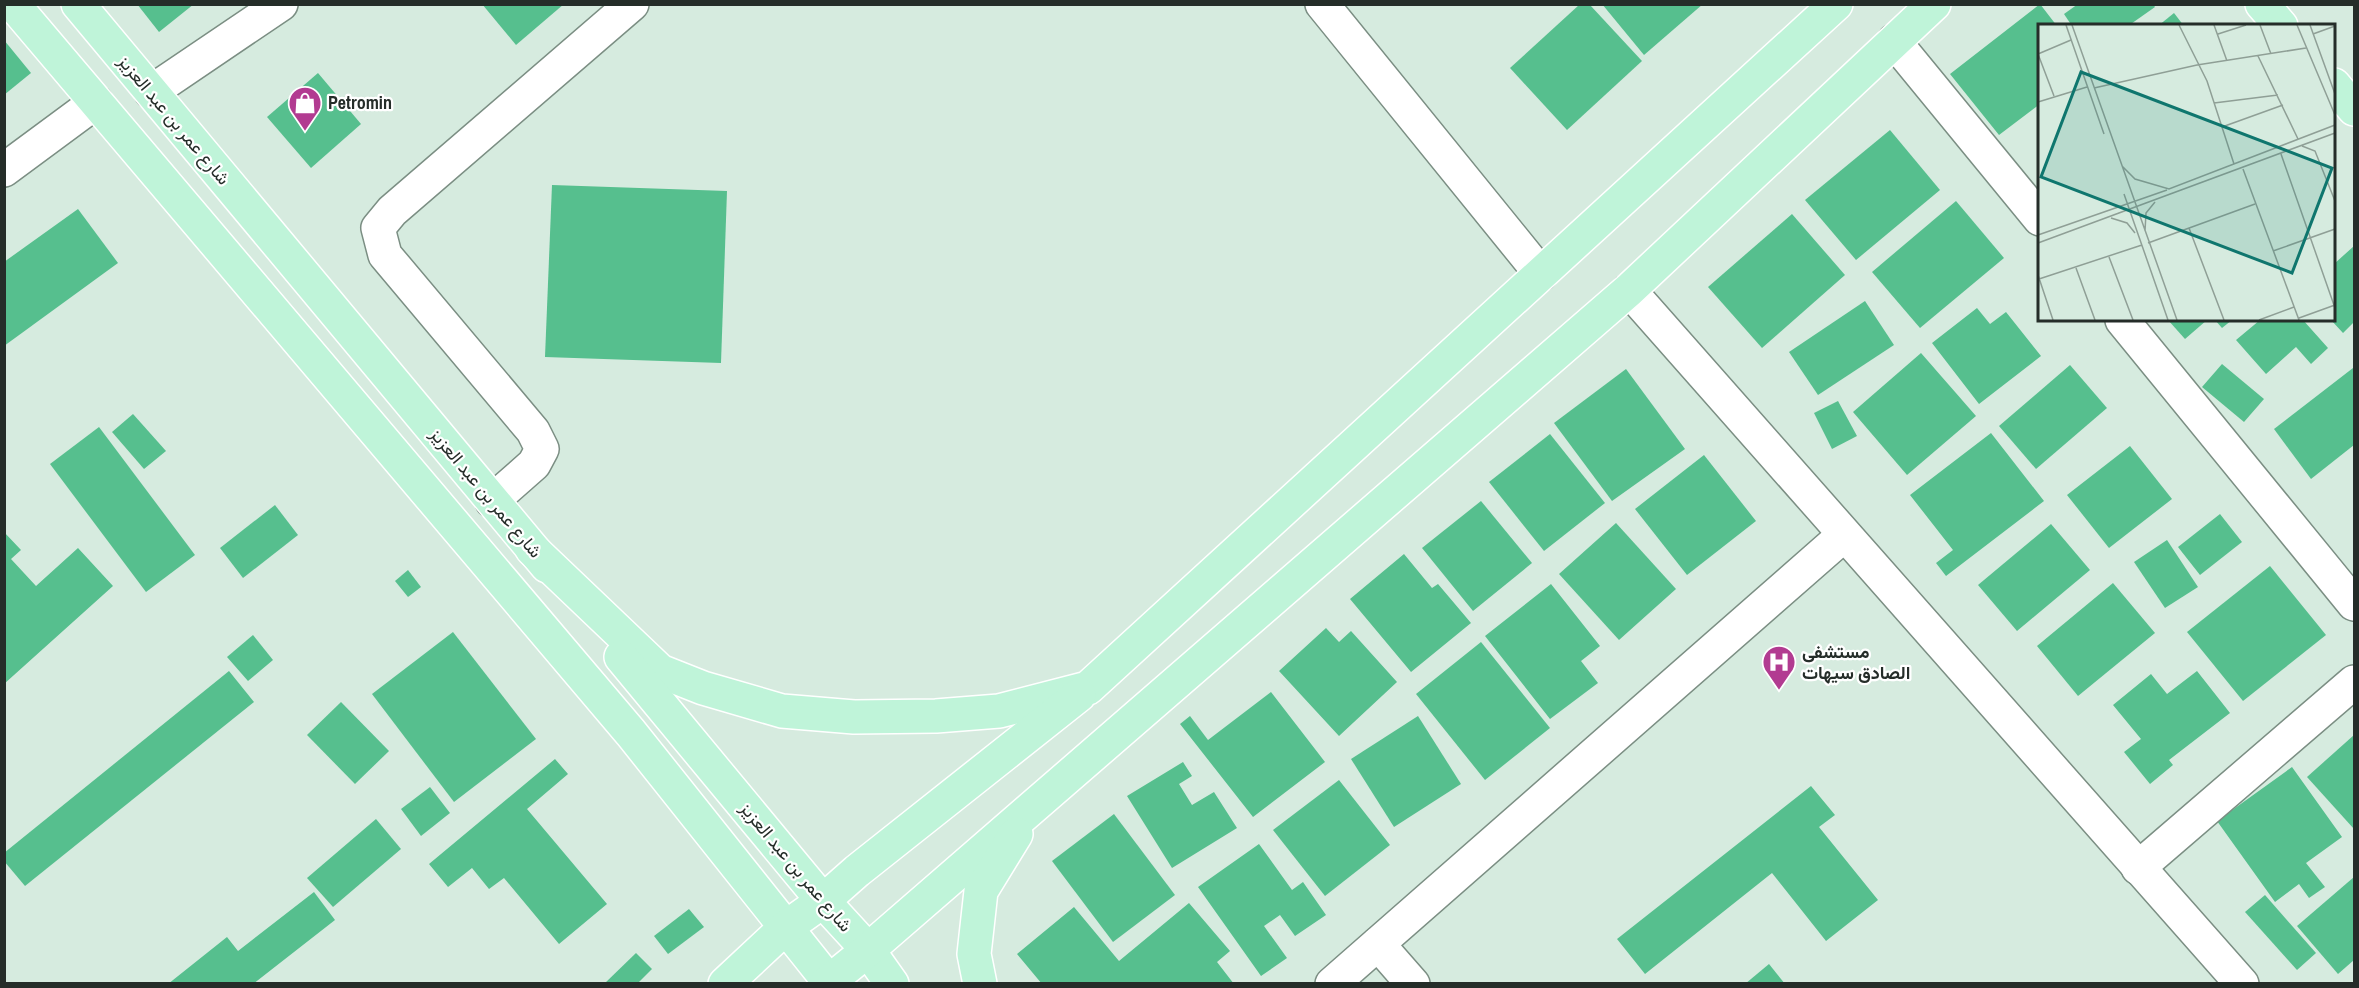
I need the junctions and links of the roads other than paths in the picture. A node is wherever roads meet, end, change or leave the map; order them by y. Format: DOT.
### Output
graph roads {
  1 [pos="13,4"];
  2 [pos="78,4"];
  3 [pos="281,4"];
  4 [pos="632,4"];
  5 [pos="1836,4"];
  6 [pos="1935,4"];
  7 [pos="2262,4"];
  8 [pos="1328,7"];
  9 [pos="2278,24"];
  10 [pos="1894,41"];
  11 [pos="2335,86"];
  12 [pos="151,92"];
  13 [pos="96,102"];
  14 [pos="2355,109"];
  15 [pos="4,170"];
  16 [pos="2038,217"];
  17 [pos="1541,274"];
  18 [pos="1629,290"];
  19 [pos="2123,321"];
  20 [pos="492,501"];
  21 [pos="1844,535"];
  22 [pos="532,549"];
  23 [pos="2355,604"];
  24 [pos="2355,682"];
  25 [pos="1088,688"];
  26 [pos="1034,804"];
  27 [pos="2138,868"];
  28 [pos="823,901"];
  29 [pos="786,928"];
  30 [pos="1378,944"];
  31 [pos="868,950"];
  32 [pos="829,983"];
  33 [pos="725,984"];
  34 [pos="892,984"];
  35 [pos="980,984"];
  36 [pos="1332,984"];
  37 [pos="1413,984"];
  38 [pos="2242,984"];
  1 -- 13 [label="main road"];
  2 -- 12 [label="main road, شارع عمر بن عبد العزيز"];
  3 -- 12 [label="street"];
  4 -- 20 [label="street"];
  5 -- 17 [label="main road"];
  6 -- 10 [label="main road"];
  7 -- 9 [label="main road"];
  8 -- 17 [label="street"];
  10 -- 16 [label="street"];
  10 -- 18 [label="main road"];
  11 -- 14 [label="main road"];
  12 -- 20 [label="main road, شارع عمر بن عبد العزيز"];
  13 -- 15 [label="street"];
  13 -- 29 [label="main road"];
  17 -- 25 [label="main road"];
  18 -- 21 [label="street"];
  18 -- 26 [label="main road"];
  19 -- 23 [label="street"];
  20 -- 22 [label="main road, شارع عمر بن عبد العزيز"];
  21 -- 27 [label="street"];
  21 -- 30 [label="street"];
  22 -- 25 [label="main road"];
  22 -- 28 [label="main road, شارع عمر بن عبد العزيز"];
  24 -- 27 [label="street"];
  25 -- 28 [label="main road"];
  26 -- 31 [label="main road"];
  26 -- 35 [label="main road"];
  27 -- 38 [label="street"];
  28 -- 29 [label="main road"];
  28 -- 31 [label="main road, شارع عمر بن عبد العزيز"];
  29 -- 32 [label="main road"];
  29 -- 33 [label="main road"];
  30 -- 36 [label="street"];
  30 -- 37 [label="street"];
  31 -- 32 [label="main road"];
  31 -- 34 [label="main road, شارع عمر بن عبد العزيز"];
}
